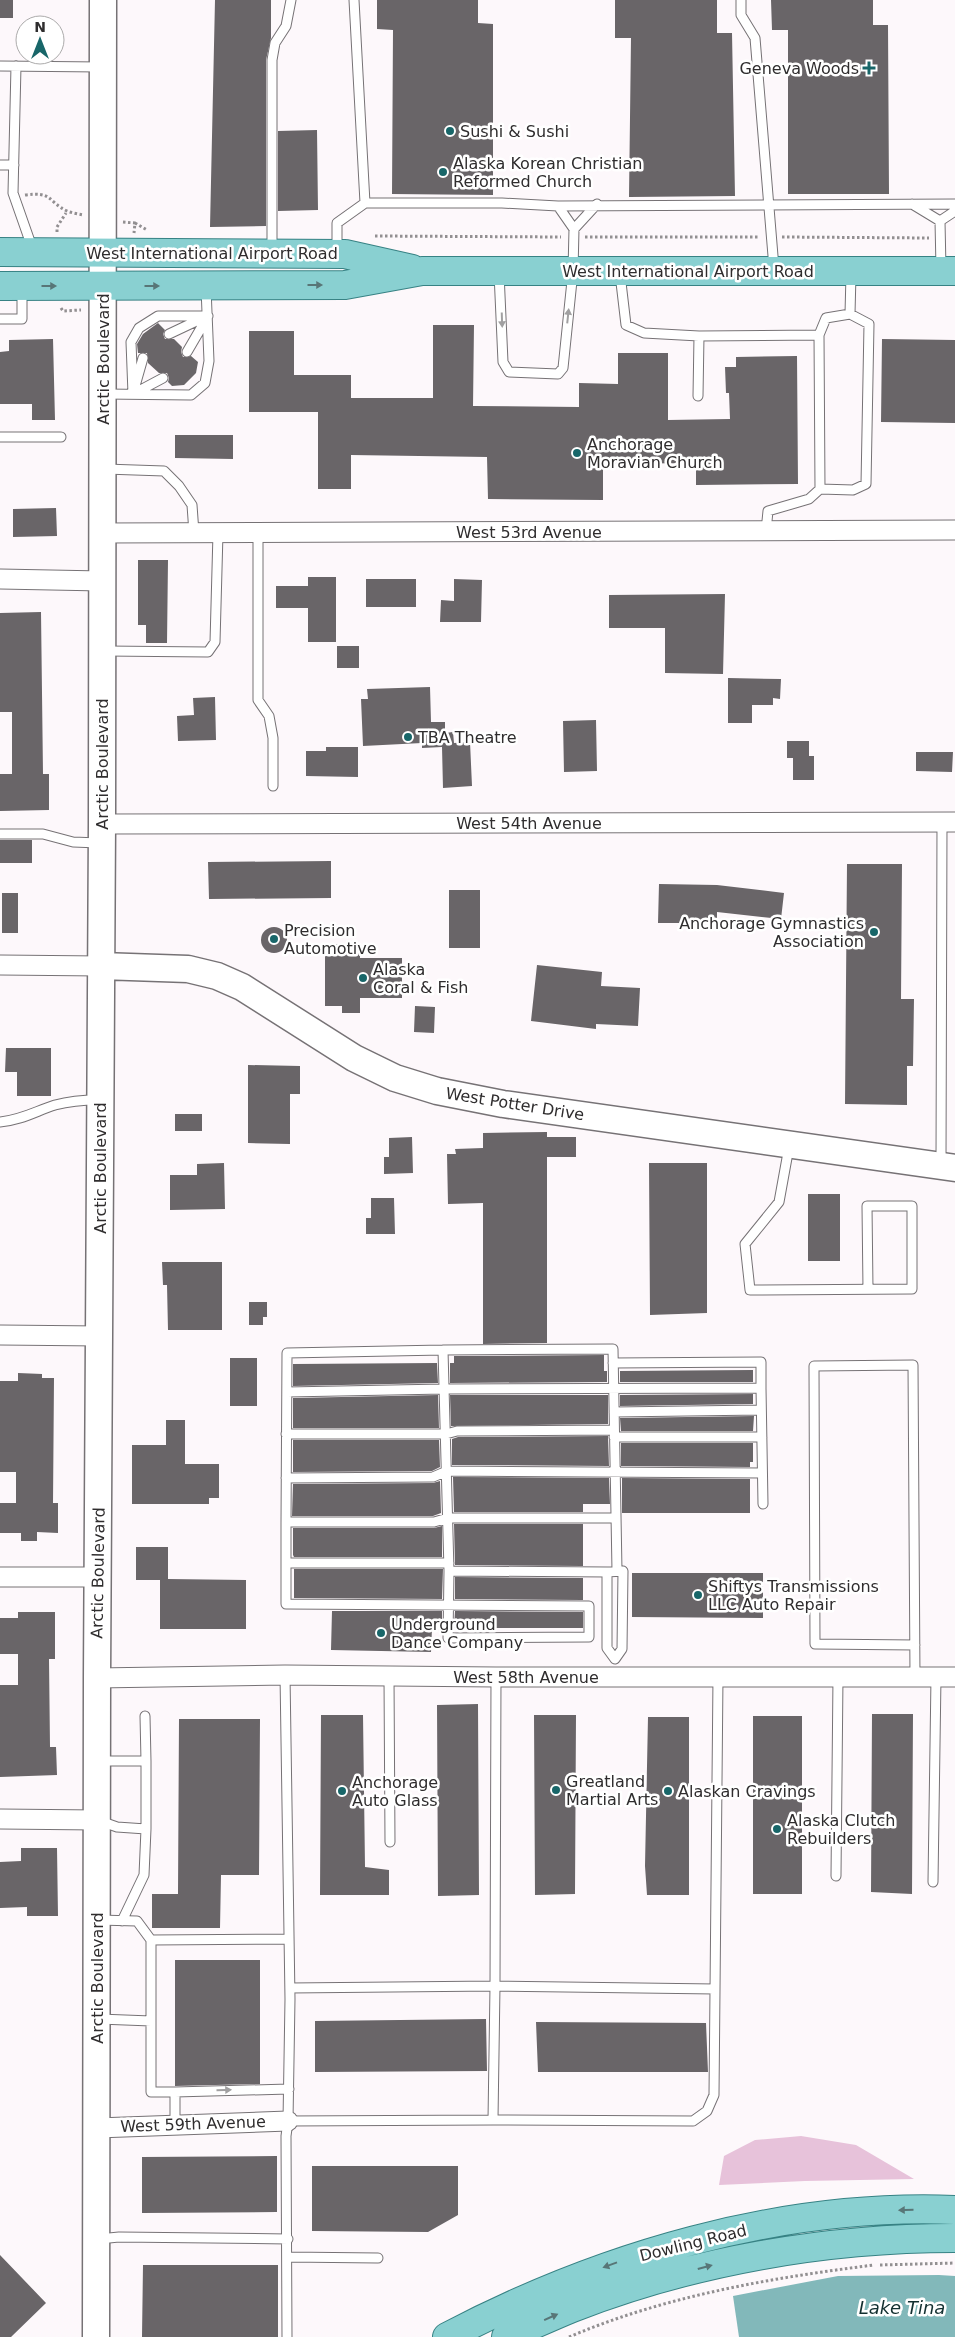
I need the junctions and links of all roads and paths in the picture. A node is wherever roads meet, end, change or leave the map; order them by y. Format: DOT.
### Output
graph roads {
  1 [pos="103,0"];
  2 [pos="291,0"];
  3 [pos="354,0"];
  4 [pos="741,0"];
  5 [pos="0,66"];
  6 [pos="16,66"];
  7 [pos="103,67"];
  8 [pos="0,165"];
  9 [pos="14,165"];
  10 [pos="14,196"];
  11 [pos="365,203"];
  12 [pos="597,204"];
  13 [pos="768,204"];
  14 [pos="912,204"];
  15 [pos="955,204"];
  16 [pos="558,206"];
  17 [pos="67,211"];
  18 [pos="955,211"];
  19 [pos="940,221"];
  20 [pos="134,223"];
  21 [pos="154,232"];
  22 [pos="574,233"];
  23 [pos="771,237"];
  24 [pos="940,238"];
  25 [pos="337,245"];
  26 [pos="0,252"];
  27 [pos="34,252"];
  28 [pos="104,253"];
  29 [pos="272,253"];
  30 [pos="422,271"];
  31 [pos="499,271"];
  32 [pos="573,271"];
  33 [pos="619,271"];
  34 [pos="774,271"];
  35 [pos="851,271"];
  36 [pos="948,271"];
  37 [pos="11,286"];
  38 [pos="104,286"];
  39 [pos="206,286"];
  40 [pos="850,314"];
  41 [pos="208,316"];
  42 [pos="0,319"];
  43 [pos="169,334"];
  44 [pos="819,335"];
  45 [pos="699,336"];
  46 [pos="187,352"];
  47 [pos="144,358"];
  48 [pos="163,378"];
  49 [pos="103,394"];
  50 [pos="133,394"];
  51 [pos="698,396"];
  52 [pos="0,437"];
  53 [pos="61,437"];
  54 [pos="103,469"];
  55 [pos="820,489"];
  56 [pos="955,530"];
  57 [pos="766,531"];
  58 [pos="102,533"];
  59 [pos="194,533"];
  60 [pos="218,533"];
  61 [pos="258,533"];
  62 [pos="0,579"];
  63 [pos="102,581"];
  64 [pos="102,651"];
  65 [pos="273,786"];
  66 [pos="948,822"];
  67 [pos="0,834"];
  68 [pos="102,834"];
  69 [pos="0,965"];
  70 [pos="101,966"];
  71 [pos="101,1100"];
  72 [pos="0,1122"];
  73 [pos="790,1144"];
  74 [pos="948,1167"];
  75 [pos="868,1289"];
  76 [pos="0,1335"];
  77 [pos="100,1336"];
  78 [pos="443,1350"];
  79 [pos="613,1363"];
  80 [pos="613,1388"];
  81 [pos="761,1388"];
  82 [pos="444,1389"];
  83 [pos="287,1392"];
  84 [pos="761,1410"];
  85 [pos="614,1412"];
  86 [pos="614,1433"];
  87 [pos="286,1434"];
  88 [pos="446,1434"];
  89 [pos="762,1437"];
  90 [pos="447,1471"];
  91 [pos="615,1472"];
  92 [pos="762,1473"];
  93 [pos="286,1478"];
  94 [pos="763,1504"];
  95 [pos="448,1518"];
  96 [pos="616,1518"];
  97 [pos="286,1522"];
  98 [pos="286,1563"];
  99 [pos="449,1567"];
  100 [pos="620,1571"];
  101 [pos="607,1572"];
  102 [pos="0,1577"];
  103 [pos="98,1577"];
  104 [pos="448,1606"];
  105 [pos="589,1606"];
  106 [pos="607,1606"];
  107 [pos="915,1645"];
  108 [pos="615,1668"];
  109 [pos="285,1675"];
  110 [pos="389,1677"];
  111 [pos="496,1677"];
  112 [pos="718,1677"];
  113 [pos="838,1677"];
  114 [pos="915,1677"];
  115 [pos="936,1677"];
  116 [pos="955,1677"];
  117 [pos="97,1678"];
  118 [pos="146,1716"];
  119 [pos="97,1761"];
  120 [pos="146,1762"];
  121 [pos="0,1819"];
  122 [pos="97,1820"];
  123 [pos="146,1829"];
  124 [pos="390,1842"];
  125 [pos="836,1876"];
  126 [pos="933,1882"];
  127 [pos="97,1920"];
  128 [pos="122,1921"];
  129 [pos="289,1939"];
  130 [pos="151,1940"];
  131 [pos="496,1986"];
  132 [pos="290,1988"];
  133 [pos="715,1990"];
  134 [pos="97,2019"];
  135 [pos="151,2021"];
  136 [pos="289,2089"];
  137 [pos="175,2092"];
  138 [pos="493,2120"];
  139 [pos="288,2121"];
  140 [pos="175,2125"];
  141 [pos="97,2128"];
  142 [pos="955,2210"];
  143 [pos="955,2238"];
  144 [pos="97,2239"];
  145 [pos="288,2239"];
  146 [pos="288,2257"];
  147 [pos="378,2258"];
  148 [pos="955,2263"];
  149 [pos="96,2337"];
  150 [pos="287,2337"];
  151 [pos="447,2337"];
  152 [pos="506,2337"];
  153 [pos="569,2337"];
  1 -- 7 [label="main road, Arctic Boulevard"];
  2 -- 29 [label="lane"];
  3 -- 11 [label="lane"];
  4 -- 13 [label="lane"];
  5 -- 6 [label="lane"];
  6 -- 7 [label="lane"];
  6 -- 9 [label="lane"];
  7 -- 28 [label="main road, Arctic Boulevard"];
  8 -- 9 [label="lane"];
  9 -- 10 [label="lane"];
  10 -- 17 [label="path"];
  10 -- 27 [label="lane"];
  11 -- 16 [label="lane"];
  11 -- 25 [label="lane"];
  12 -- 13 [label="lane"];
  12 -- 16 [label="lane"];
  12 -- 22 [label="lane"];
  13 -- 14 [label="lane"];
  13 -- 23 [label="lane"];
  14 -- 15 [label="lane"];
  14 -- 19 [label="lane"];
  16 -- 22 [label="lane"];
  18 -- 19 [label="lane"];
  19 -- 24 [label="lane"];
  20 -- 21 [label="path"];
  22 -- 23 [label="path"];
  22 -- 25 [label="path"];
  22 -- 32 [label="lane"];
  23 -- 24 [label="path"];
  23 -- 34 [label="lane"];
  24 -- 36 [label="lane"];
  25 -- 29 [label="main road, West International Airport Road"];
  25 -- 30 [label="main road, West International Airport Road"];
  26 -- 27 [label="main road, West International Airport Road"];
  27 -- 28 [label="main road, West International Airport Road"];
  28 -- 29 [label="main road, West International Airport Road"];
  28 -- 38 [label="main road, Arctic Boulevard"];
  30 -- 31 [label="main road, West International Airport Road"];
  39 -- 30 [label="main road, West International Airport Road, one-way"];
  31 -- 32 [label="main road, West International Airport Road"];
  31 -- 32 [label="lane, one-way"];
  32 -- 33 [label="main road, West International Airport Road"];
  33 -- 34 [label="main road, West International Airport Road"];
  33 -- 45 [label="lane"];
  34 -- 35 [label="main road, West International Airport Road"];
  35 -- 36 [label="main road, West International Airport Road"];
  35 -- 40 [label="lane"];
  37 -- 38 [label="main road, West International Airport Road, one-way"];
  37 -- 42 [label="lane"];
  38 -- 39 [label="main road, West International Airport Road, one-way"];
  38 -- 49 [label="main road, Arctic Boulevard"];
  39 -- 41 [label="lane"];
  40 -- 44 [label="lane"];
  40 -- 55 [label="lane"];
  41 -- 43 [label="lane"];
  41 -- 46 [label="lane"];
  41 -- 50 [label="lane"];
  41 -- 50 [label="lane"];
  44 -- 45 [label="lane"];
  44 -- 55 [label="lane"];
  45 -- 51 [label="lane"];
  47 -- 50 [label="lane"];
  48 -- 50 [label="lane"];
  49 -- 50 [label="lane"];
  49 -- 54 [label="main road, Arctic Boulevard"];
  52 -- 53 [label="lane"];
  54 -- 58 [label="main road, Arctic Boulevard"];
  54 -- 59 [label="lane"];
  55 -- 57 [label="lane"];
  56 -- 57 [label="street, West 53rd Avenue"];
  57 -- 61 [label="street, West 53rd Avenue"];
  58 -- 59 [label="street, West 53rd Avenue"];
  58 -- 63 [label="main road, Arctic Boulevard"];
  59 -- 60 [label="street, West 53rd Avenue"];
  60 -- 61 [label="street, West 53rd Avenue"];
  60 -- 64 [label="lane"];
  61 -- 65 [label="lane"];
  62 -- 63 [label="street"];
  63 -- 64 [label="main road, Arctic Boulevard"];
  64 -- 68 [label="main road, Arctic Boulevard"];
  66 -- 68 [label="street, West 54th Avenue"];
  66 -- 74 [label="lane"];
  67 -- 68 [label="lane"];
  68 -- 70 [label="main road, Arctic Boulevard"];
  69 -- 70 [label="street"];
  70 -- 71 [label="main road, Arctic Boulevard"];
  70 -- 73 [label="main road, West Potter Drive"];
  71 -- 72 [label="lane"];
  71 -- 77 [label="main road, Arctic Boulevard"];
  73 -- 74 [label="main road, West Potter Drive"];
  73 -- 75 [label="lane"];
  75 -- 75 [label="lane"];
  76 -- 77 [label="street"];
  77 -- 103 [label="main road, Arctic Boulevard"];
  78 -- 79 [label="lane"];
  78 -- 82 [label="lane"];
  78 -- 83 [label="lane"];
  79 -- 80 [label="lane"];
  79 -- 81 [label="lane"];
  80 -- 81 [label="lane"];
  80 -- 82 [label="lane"];
  80 -- 85 [label="lane"];
  81 -- 84 [label="lane"];
  82 -- 83 [label="lane"];
  82 -- 88 [label="lane"];
  83 -- 87 [label="lane"];
  84 -- 85 [label="lane"];
  84 -- 89 [label="lane"];
  85 -- 86 [label="lane"];
  86 -- 88 [label="lane"];
  86 -- 89 [label="lane"];
  86 -- 91 [label="lane"];
  87 -- 88 [label="lane"];
  87 -- 93 [label="lane"];
  88 -- 90 [label="lane"];
  89 -- 92 [label="lane"];
  90 -- 91 [label="lane"];
  90 -- 93 [label="lane"];
  90 -- 95 [label="lane"];
  91 -- 92 [label="lane"];
  91 -- 96 [label="lane"];
  92 -- 94 [label="lane"];
  93 -- 97 [label="lane"];
  95 -- 96 [label="lane"];
  95 -- 97 [label="lane"];
  95 -- 99 [label="lane"];
  96 -- 100 [label="lane"];
  97 -- 98 [label="lane"];
  98 -- 99 [label="lane"];
  98 -- 104 [label="lane"];
  99 -- 101 [label="lane"];
  99 -- 104 [label="lane"];
  100 -- 101 [label="lane"];
  100 -- 108 [label="lane"];
  101 -- 106 [label="lane"];
  102 -- 103 [label="street"];
  103 -- 117 [label="main road, Arctic Boulevard"];
  104 -- 105 [label="lane"];
  104 -- 105 [label="lane"];
  105 -- 106 [label="lane"];
  106 -- 108 [label="lane"];
  107 -- 107 [label="lane"];
  107 -- 114 [label="lane"];
  108 -- 111 [label="street, West 58th Avenue"];
  108 -- 112 [label="street, West 58th Avenue"];
  109 -- 110 [label="street, West 58th Avenue"];
  109 -- 117 [label="street, West 58th Avenue"];
  109 -- 129 [label="lane"];
  110 -- 111 [label="street, West 58th Avenue"];
  110 -- 124 [label="lane"];
  111 -- 131 [label="lane"];
  112 -- 113 [label="street, West 58th Avenue"];
  112 -- 133 [label="lane"];
  113 -- 114 [label="street, West 58th Avenue"];
  113 -- 125 [label="lane"];
  114 -- 115 [label="street, West 58th Avenue"];
  115 -- 116 [label="street, West 58th Avenue"];
  115 -- 126 [label="lane"];
  117 -- 119 [label="main road, Arctic Boulevard"];
  118 -- 120 [label="lane"];
  119 -- 120 [label="lane"];
  119 -- 122 [label="main road, Arctic Boulevard"];
  120 -- 123 [label="lane"];
  121 -- 122 [label="street"];
  122 -- 123 [label="lane"];
  122 -- 127 [label="main road, Arctic Boulevard"];
  123 -- 128 [label="lane"];
  127 -- 128 [label="lane"];
  127 -- 134 [label="main road, Arctic Boulevard"];
  128 -- 130 [label="lane"];
  129 -- 130 [label="lane"];
  129 -- 132 [label="lane"];
  130 -- 135 [label="lane"];
  131 -- 132 [label="lane"];
  131 -- 133 [label="lane"];
  131 -- 138 [label="lane"];
  132 -- 136 [label="lane"];
  133 -- 138 [label="lane"];
  134 -- 135 [label="lane"];
  134 -- 141 [label="main road, Arctic Boulevard"];
  135 -- 137 [label="lane"];
  137 -- 136 [label="lane, one-way"];
  136 -- 139 [label="lane"];
  137 -- 140 [label="lane"];
  138 -- 139 [label="lane"];
  139 -- 140 [label="street, West 59th Avenue"];
  139 -- 145 [label="lane"];
  140 -- 141 [label="street, West 59th Avenue"];
  141 -- 144 [label="main road, Arctic Boulevard"];
  142 -- 151 [label="main road, Dowling Road, one-way"];
  152 -- 143 [label="main road, Dowling Road, one-way"];
  144 -- 145 [label="lane"];
  144 -- 149 [label="main road, Arctic Boulevard"];
  145 -- 146 [label="lane"];
  146 -- 147 [label="lane"];
  146 -- 150 [label="lane"];
  148 -- 153 [label="path"];
}
